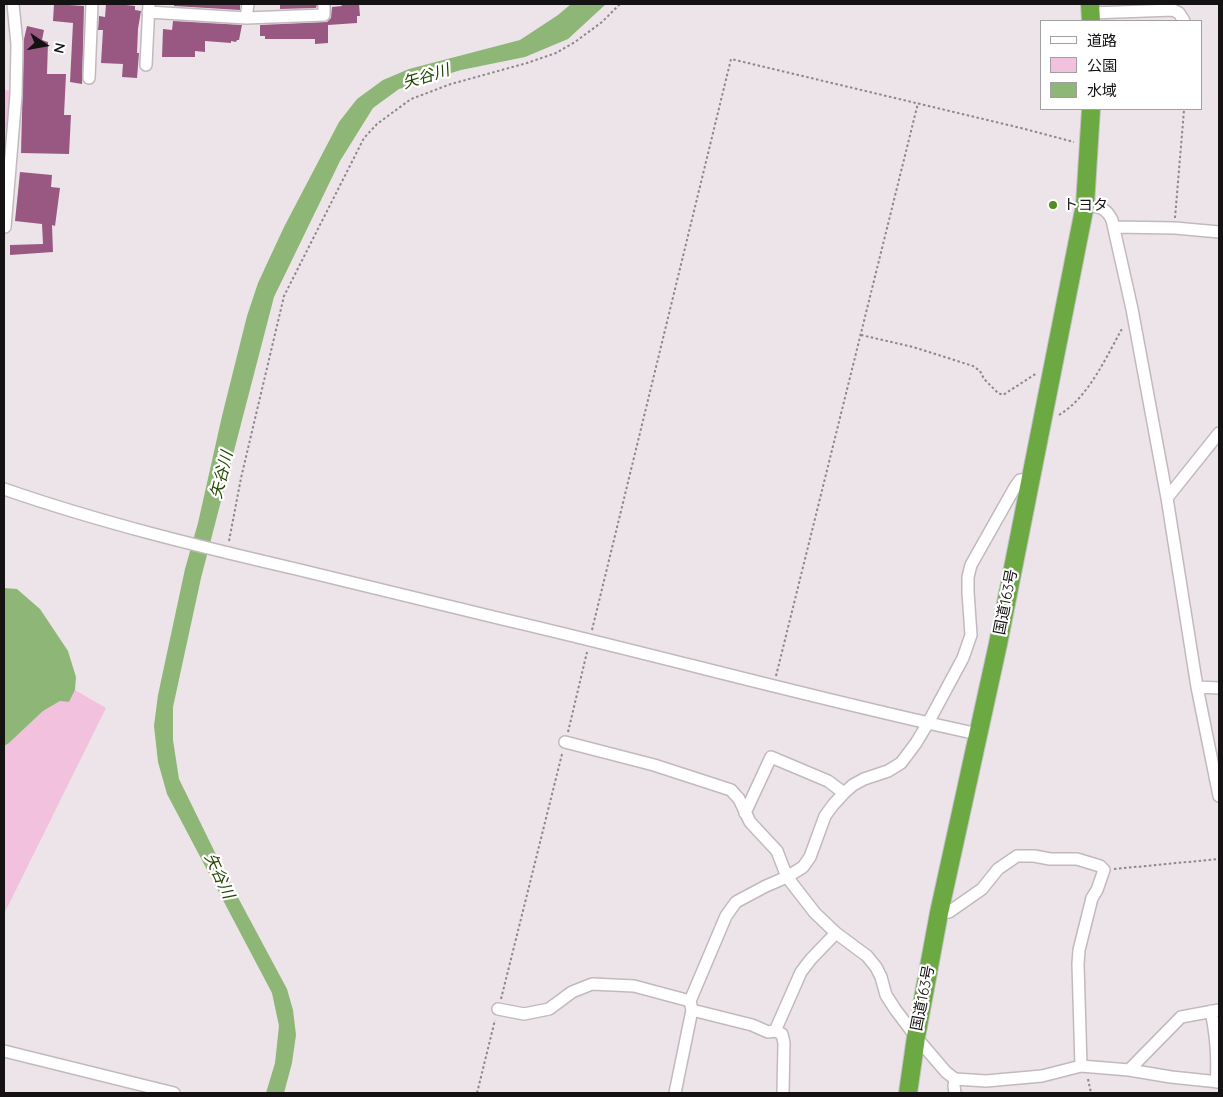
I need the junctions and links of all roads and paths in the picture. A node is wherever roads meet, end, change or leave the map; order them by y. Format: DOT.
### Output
graph roads {
  1 [pos="13,4"];
  2 [pos="92,4"];
  3 [pos="248,4"];
  4 [pos="324,4"];
  5 [pos="620,4"];
  6 [pos="148,8"];
  7 [pos="1090,13"];
  8 [pos="246,18"];
  9 [pos="1183,20"];
  10 [pos="146,65"];
  11 [pos="89,78"];
  12 [pos="918,103"];
  13 [pos="1091,110"];
  14 [pos="1184,110"];
  15 [pos="1089,147"];
  16 [pos="1085,205"];
  17 [pos="5,227"];
  18 [pos="1114,228"];
  19 [pos="1175,228"];
  20 [pos="1219,232"];
  21 [pos="1132,309"];
  22 [pos="861,335"];
  23 [pos="1052,372"];
  24 [pos="1044,416"];
  25 [pos="1219,433"];
  26 [pos="1031,479"];
  27 [pos="4,489"];
  28 [pos="1167,498"];
  29 [pos="224,552"];
  30 [pos="589,639"];
  31 [pos="774,686"];
  32 [pos="1197,687"];
  33 [pos="1219,688"];
  34 [pos="928,723"];
  35 [pos="978,734"];
  36 [pos="565,742"];
  37 [pos="844,793"];
  38 [pos="1219,796"];
  39 [pos="745,813"];
  40 [pos="1219,859"];
  41 [pos="1104,870"];
  42 [pos="787,877"];
  43 [pos="939,913"];
  44 [pos="836,933"];
  45 [pos="691,1006"];
  46 [pos="498,1009"];
  47 [pos="1215,1011"];
  48 [pos="775,1031"];
  49 [pos="916,1037"];
  50 [pos="4,1051"];
  51 [pos="1081,1066"];
  52 [pos="1129,1070"];
  53 [pos="955,1079"];
  54 [pos="1218,1082"];
  55 [pos="174,1093"];
  56 [pos="477,1093"];
  57 [pos="675,1093"];
  58 [pos="783,1093"];
  59 [pos="908,1093"];
  60 [pos="955,1093"];
  61 [pos="1091,1093"];
  1 -- 17 [label="street"];
  2 -- 11 [label="street"];
  3 -- 8 [label="street"];
  4 -- 8 [label="street"];
  5 -- 29 [label="path"];
  6 -- 8 [label="street"];
  6 -- 10 [label="street"];
  7 -- 9 [label="street"];
  12 -- 15 [label="path"];
  12 -- 22 [label="path"];
  12 -- 30 [label="path"];
  13 -- 15 [label="highway, 国道163号"];
  14 -- 19 [label="path"];
  15 -- 16 [label="highway, 国道163号"];
  16 -- 18 [label="street"];
  16 -- 23 [label="highway, 国道163号"];
  18 -- 19 [label="street"];
  18 -- 21 [label="street"];
  19 -- 20 [label="street"];
  21 -- 24 [label="path"];
  21 -- 28 [label="street"];
  22 -- 23 [label="path"];
  22 -- 31 [label="path"];
  23 -- 24 [label="highway, 国道163号"];
  24 -- 26 [label="highway, 国道163号"];
  25 -- 28 [label="street"];
  26 -- 34 [label="street"];
  26 -- 35 [label="highway, 国道163号"];
  27 -- 29 [label="street"];
  28 -- 32 [label="street"];
  29 -- 30 [label="street"];
  30 -- 31 [label="street"];
  30 -- 36 [label="path"];
  31 -- 34 [label="street"];
  32 -- 33 [label="street"];
  32 -- 38 [label="street"];
  34 -- 35 [label="street"];
  34 -- 37 [label="street"];
  35 -- 43 [label="highway, 国道163号"];
  36 -- 39 [label="street"];
  36 -- 46 [label="path"];
  37 -- 39 [label="street"];
  37 -- 42 [label="street"];
  39 -- 42 [label="street"];
  40 -- 41 [label="path"];
  41 -- 43 [label="street"];
  41 -- 51 [label="street"];
  42 -- 44 [label="street"];
  42 -- 45 [label="street"];
  43 -- 49 [label="highway, 国道163号"];
  44 -- 48 [label="street"];
  44 -- 49 [label="street"];
  45 -- 46 [label="street"];
  45 -- 48 [label="street"];
  45 -- 57 [label="street"];
  46 -- 56 [label="path"];
  47 -- 52 [label="street"];
  47 -- 54 [label="street"];
  48 -- 58 [label="street"];
  49 -- 53 [label="street"];
  49 -- 59 [label="highway, 国道163号"];
  50 -- 55 [label="street"];
  51 -- 52 [label="street"];
  51 -- 53 [label="street"];
  51 -- 61 [label="path"];
  52 -- 54 [label="street"];
  53 -- 60 [label="street"];
}
